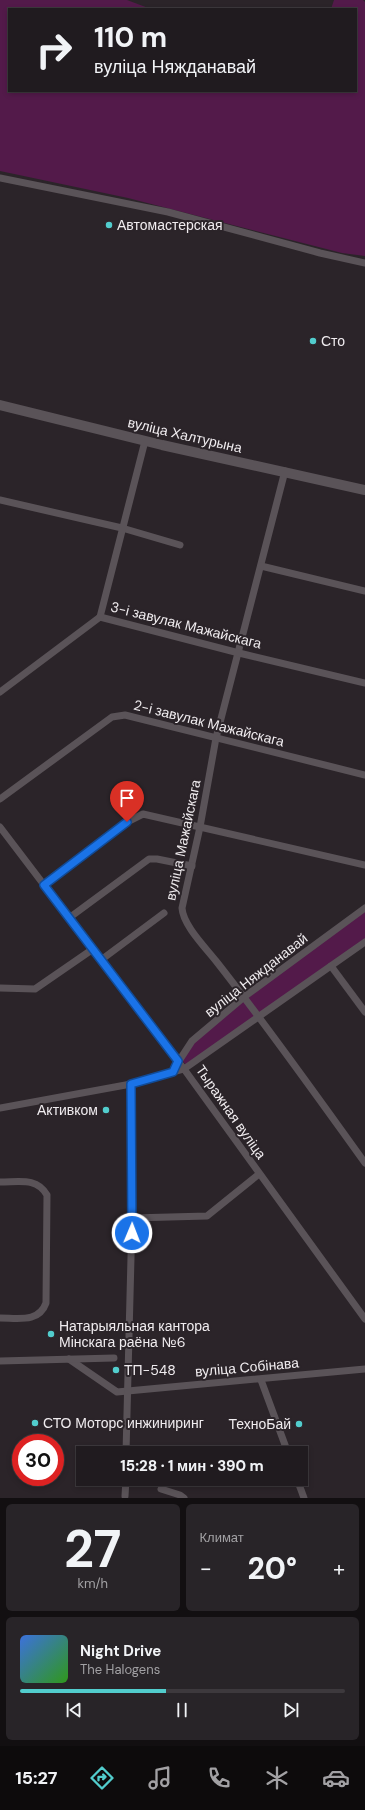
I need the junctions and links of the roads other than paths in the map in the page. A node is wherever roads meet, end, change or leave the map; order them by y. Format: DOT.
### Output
graph roads {
  1 [pos="0,178"];
  2 [pos="365,263"];
  3 [pos="0,405"];
  4 [pos="145,441"];
  5 [pos="286,472"];
  6 [pos="365,490"];
  7 [pos="0,500"];
  8 [pos="122,528"];
  9 [pos="180,545"];
  10 [pos="261,566"];
  11 [pos="365,591"];
  12 [pos="100,617"];
  13 [pos="240,653"];
  14 [pos="365,683"];
  15 [pos="0,692"];
  16 [pos="216,738"];
  17 [pos="365,775"];
  18 [pos="0,799"];
  19 [pos="0,827"];
  20 [pos="200,827"];
  21 [pos="365,865"];
  22 [pos="192,866"];
  23 [pos="44,885"];
  24 [pos="365,908"];
  25 [pos="164,913"];
  26 [pos="69,918"];
  27 [pos="365,942"];
  28 [pos="92,948"];
  29 [pos="101,960"];
  30 [pos="331,966"];
  31 [pos="0,988"];
  32 [pos="244,997"];
  33 [pos="365,1012"];
  34 [pos="259,1016"];
  35 [pos="178,1061"];
  36 [pos="184,1069"];
  37 [pos="173,1072"];
  38 [pos="131,1084"];
  39 [pos="0,1108"];
  40 [pos="365,1163"];
  41 [pos="259,1174"];
  42 [pos="0,1182"];
  43 [pos="132,1218"];
  44 [pos="0,1318"];
  45 [pos="365,1319"];
  46 [pos="114,1358"];
  47 [pos="68,1359"];
  48 [pos="0,1361"];
  49 [pos="365,1369"];
  50 [pos="261,1380"];
  51 [pos="128,1392"];
  52 [pos="126,1446"];
  53 [pos="285,1446"];
  54 [pos="126,1486"];
  55 [pos="300,1486"];
  56 [pos="161,1489"];
  57 [pos="125,1496"];
  58 [pos="184,1498"];
  59 [pos="304,1498"];
  1 -- 2 [label="street"];
  3 -- 4 [label="street, вуліца Халтурына"];
  4 -- 5 [label="street, вуліца Халтурына"];
  4 -- 8 [label="street"];
  5 -- 6 [label="street, вуліца Халтурына"];
  5 -- 10 [label="street, вуліца Мажайскага"];
  7 -- 8 [label="street"];
  8 -- 9 [label="street"];
  8 -- 12 [label="street"];
  10 -- 11 [label="street"];
  10 -- 13 [label="street, вуліца Мажайскага"];
  12 -- 13 [label="street, 3-і завулак Мажайскага"];
  12 -- 15 [label="street, 3-і завулак Мажайскага"];
  13 -- 14 [label="street, 3-і завулак Мажайскага"];
  13 -- 16 [label="street, вуліца Мажайскага"];
  16 -- 17 [label="street, 2-і завулак Мажайскага"];
  16 -- 18 [label="street, 2-і завулак Мажайскага"];
  16 -- 20 [label="street, вуліца Мажайскага"];
  19 -- 23 [label="street, Тыражная вуліца"];
  20 -- 21 [label="street"];
  20 -- 22 [label="street, вуліца Мажайскага"];
  20 -- 23 [label="street"];
  22 -- 26 [label="street"];
  22 -- 32 [label="street, вуліца Мажайскага"];
  23 -- 26 [label="street, Тыражная вуліца"];
  24 -- 32 [label="street, вуліца Няжданавай"];
  25 -- 29 [label="street"];
  26 -- 28 [label="street, Тыражная вуліца"];
  27 -- 30 [label="street"];
  28 -- 29 [label="street, Тыражная вуліца"];
  28 -- 31 [label="street"];
  29 -- 35 [label="street, Тыражная вуліца"];
  30 -- 33 [label="street"];
  30 -- 34 [label="street"];
  32 -- 34 [label="street, вуліца Мажайскага"];
  32 -- 35 [label="street, вуліца Няжданавай"];
  34 -- 36 [label="street"];
  34 -- 40 [label="street, вуліца Мажайскага"];
  35 -- 36 [label="street, Тыражная вуліца"];
  35 -- 37 [label="street, вуліца Няжданавай"];
  36 -- 37 [label="street"];
  36 -- 41 [label="street, Тыражная вуліца"];
  37 -- 38 [label="street"];
  38 -- 39 [label="street"];
  38 -- 43 [label="street"];
  41 -- 43 [label="street"];
  41 -- 45 [label="street, Тыражная вуліца"];
  42 -- 44 [label="street"];
  43 -- 51 [label="street"];
  46 -- 47 [label="street"];
  47 -- 48 [label="street"];
  47 -- 51 [label="street, вуліца Собінава"];
  49 -- 50 [label="street, вуліца Собінава"];
  50 -- 51 [label="street, вуліца Собінава"];
  50 -- 53 [label="street"];
  51 -- 52 [label="street"];
  54 -- 57 [label="street"];
  55 -- 59 [label="street"];
  56 -- 58 [label="street"];
}
